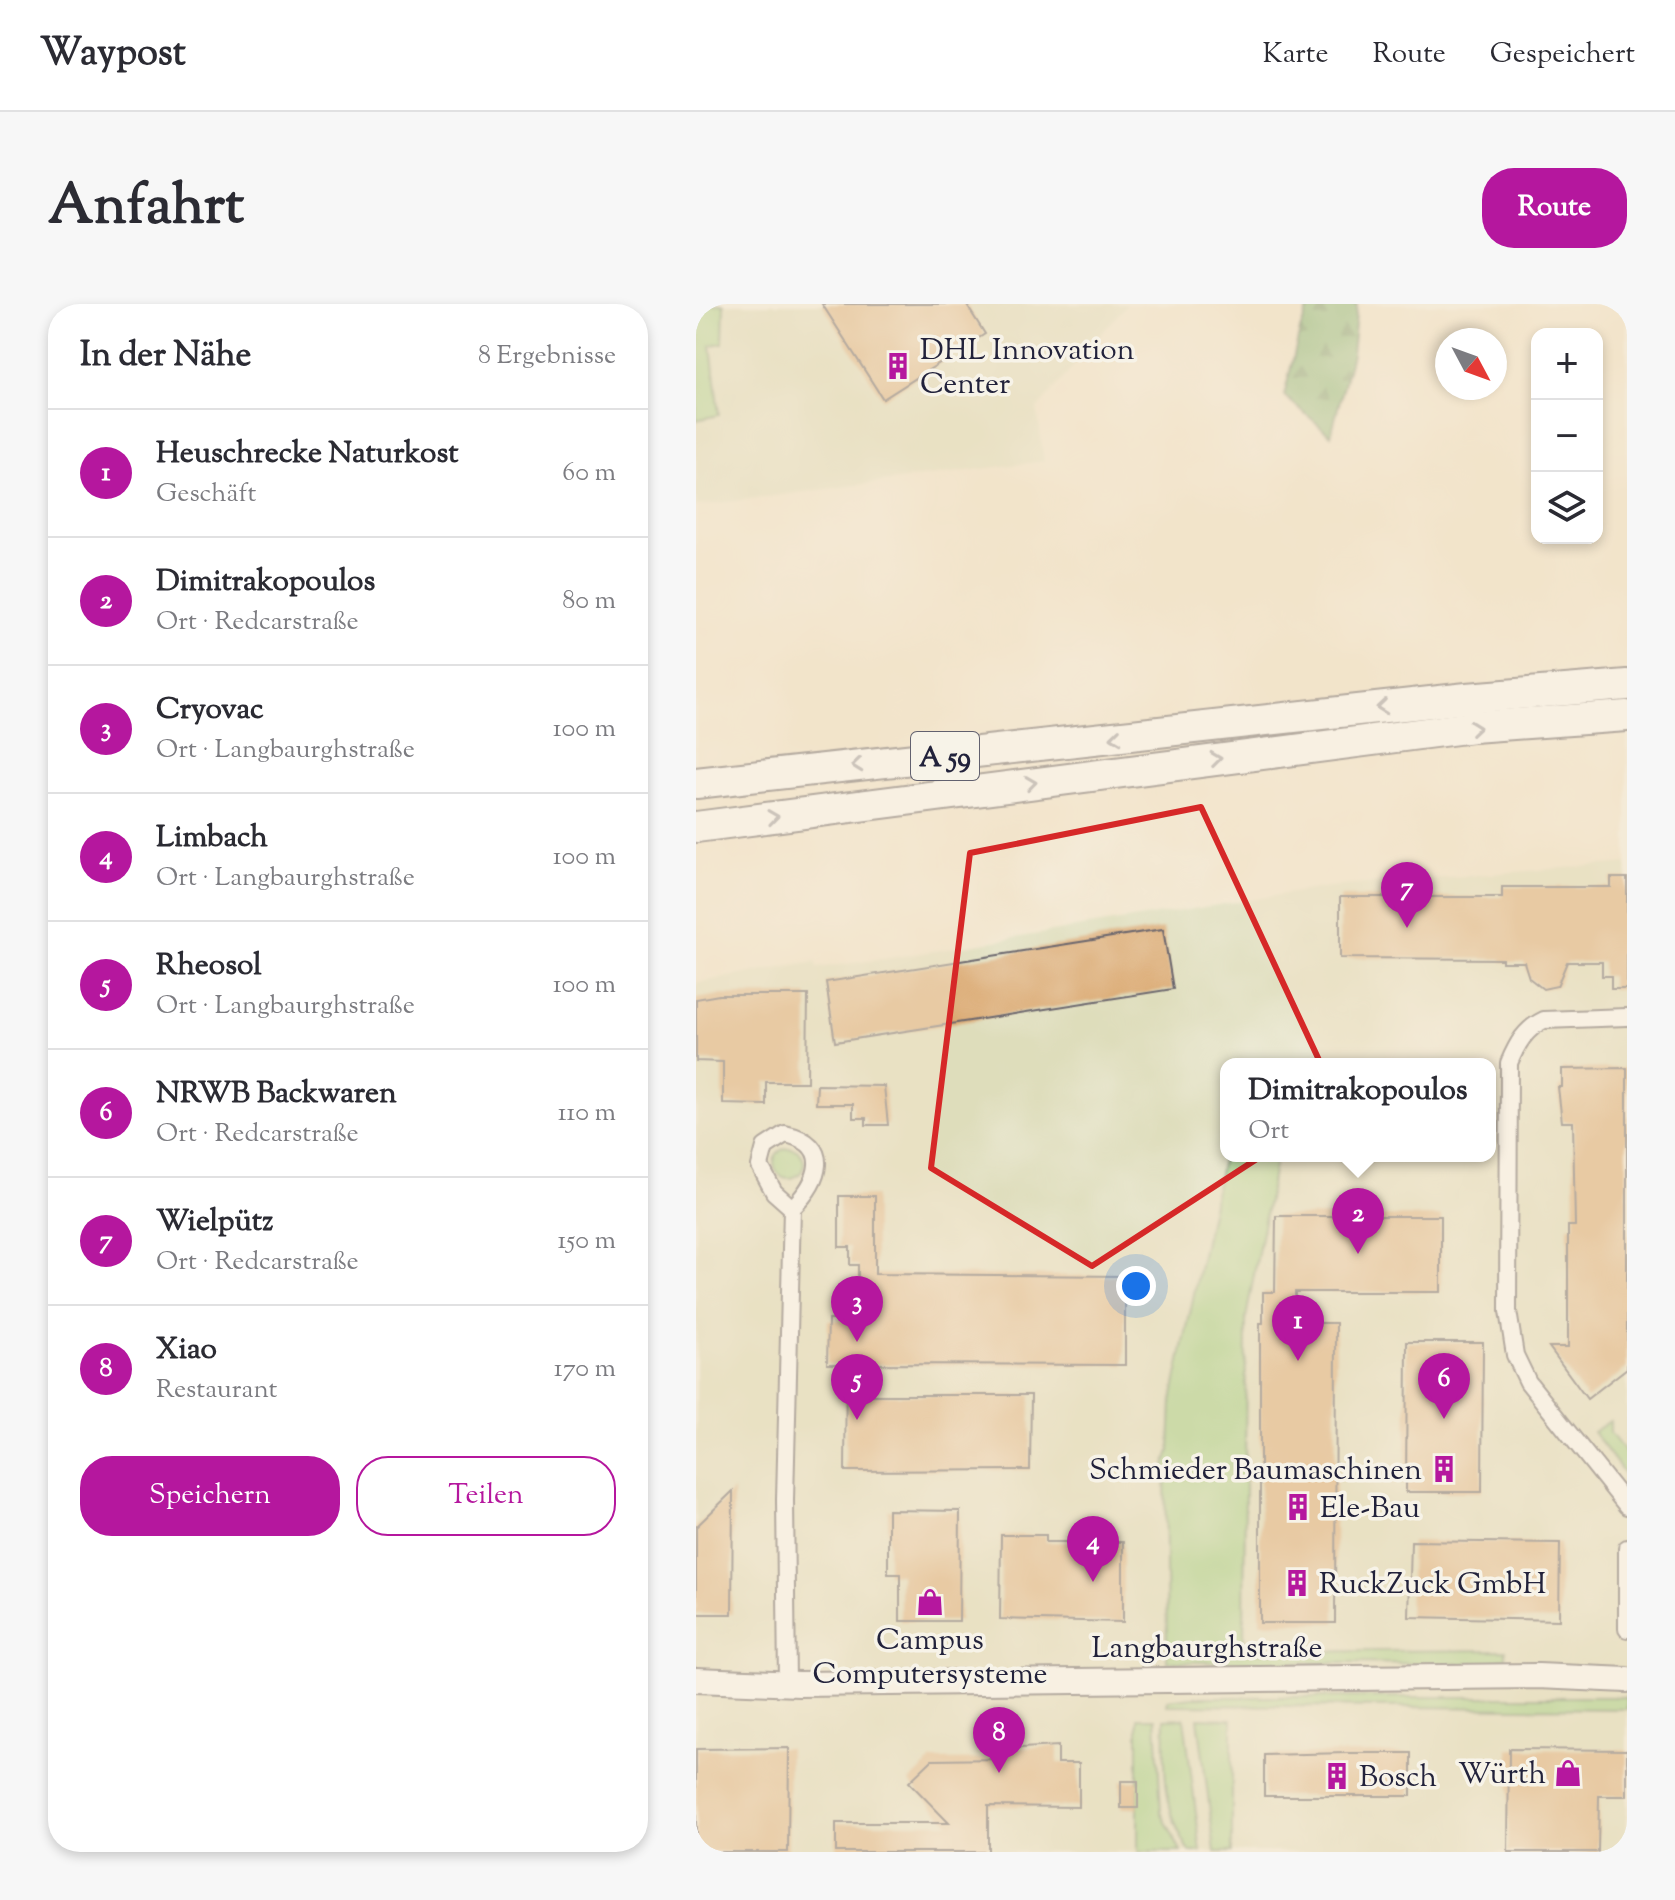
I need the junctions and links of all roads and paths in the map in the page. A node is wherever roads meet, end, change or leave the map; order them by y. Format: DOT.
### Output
graph roads {
  1 [pos="1627,685"];
  2 [pos="1627,716"];
  3 [pos="696,783"];
  4 [pos="696,827"];
  5 [pos="1627,1017"];
  6 [pos="792,1208"];
  7 [pos="1627,1506"];
  8 [pos="1627,1548"];
  9 [pos="1627,1629"];
  10 [pos="696,1680"];
  11 [pos="1627,1680"];
  12 [pos="787,1683"];
  1 -- 3 [label="highway, A 59, one-way"];
  4 -- 2 [label="highway, A 59, one-way"];
  5 -- 7 [label="street"];
  6 -- 12 [label="street"];
  8 -- 9 [label="street"];
  10 -- 12 [label="main road, Langbaurghstraße"];
  11 -- 12 [label="main road, Langbaurghstraße"];
}
